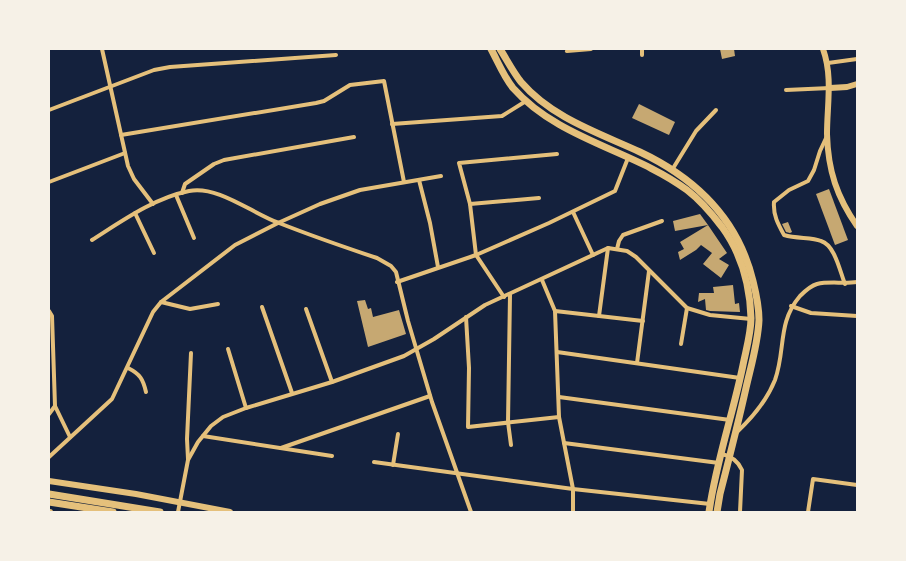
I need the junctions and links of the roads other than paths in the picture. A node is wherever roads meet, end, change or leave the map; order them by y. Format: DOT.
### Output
graph roads {
  1 [pos="102,49"];
  2 [pos="491,49"];
  3 [pos="500,49"];
  4 [pos="591,49"];
  5 [pos="642,49"];
  6 [pos="823,49"];
  7 [pos="567,51"];
  8 [pos="336,55"];
  9 [pos="642,55"];
  10 [pos="857,59"];
  11 [pos="828,62"];
  12 [pos="857,84"];
  13 [pos="110,85"];
  14 [pos="830,88"];
  15 [pos="786,90"];
  16 [pos="526,101"];
  17 [pos="49,110"];
  18 [pos="716,110"];
  19 [pos="392,124"];
  20 [pos="121,135"];
  21 [pos="827,135"];
  22 [pos="354,137"];
  23 [pos="125,153"];
  24 [pos="557,154"];
  25 [pos="628,158"];
  26 [pos="672,170"];
  27 [pos="441,176"];
  28 [pos="419,180"];
  29 [pos="49,182"];
  30 [pos="404,182"];
  31 [pos="182,193"];
  32 [pos="176,195"];
  33 [pos="539,198"];
  34 [pos="153,204"];
  35 [pos="470,204"];
  36 [pos="573,212"];
  37 [pos="135,213"];
  38 [pos="662,221"];
  39 [pos="278,223"];
  40 [pos="857,226"];
  41 [pos="194,238"];
  42 [pos="92,240"];
  43 [pos="608,248"];
  44 [pos="617,249"];
  45 [pos="154,253"];
  46 [pos="476,255"];
  47 [pos="593,255"];
  48 [pos="438,267"];
  49 [pos="649,271"];
  50 [pos="542,280"];
  51 [pos="397,282"];
  52 [pos="857,282"];
  53 [pos="845,284"];
  54 [pos="510,294"];
  55 [pos="504,297"];
  56 [pos="161,302"];
  57 [pos="218,304"];
  58 [pos="791,306"];
  59 [pos="262,307"];
  60 [pos="687,308"];
  61 [pos="306,309"];
  62 [pos="49,311"];
  63 [pos="555,311"];
  64 [pos="599,316"];
  65 [pos="857,316"];
  66 [pos="466,317"];
  67 [pos="751,319"];
  68 [pos="759,319"];
  69 [pos="643,321"];
  70 [pos="682,344"];
  71 [pos="228,349"];
  72 [pos="416,350"];
  73 [pos="557,352"];
  74 [pos="191,353"];
  75 [pos="637,363"];
  76 [pos="128,368"];
  77 [pos="741,378"];
  78 [pos="332,382"];
  79 [pos="146,392"];
  80 [pos="292,393"];
  81 [pos="430,396"];
  82 [pos="559,397"];
  83 [pos="55,406"];
  84 [pos="246,408"];
  85 [pos="49,414"];
  86 [pos="560,417"];
  87 [pos="730,420"];
  88 [pos="508,422"];
  89 [pos="736,433"];
  90 [pos="398,434"];
  91 [pos="203,436"];
  92 [pos="70,437"];
  93 [pos="564,443"];
  94 [pos="511,445"];
  95 [pos="281,448"];
  96 [pos="722,454"];
  97 [pos="332,456"];
  98 [pos="730,456"];
  99 [pos="49,457"];
  100 [pos="188,460"];
  101 [pos="374,462"];
  102 [pos="719,463"];
  103 [pos="393,465"];
  104 [pos="457,474"];
  105 [pos="49,481"];
  106 [pos="857,485"];
  107 [pos="573,489"];
  108 [pos="49,494"];
  109 [pos="49,502"];
  110 [pos="180,503"];
  111 [pos="710,504"];
  112 [pos="113,512"];
  113 [pos="160,512"];
  114 [pos="178,512"];
  115 [pos="230,512"];
  116 [pos="471,512"];
  117 [pos="573,512"];
  118 [pos="709,512"];
  119 [pos="717,512"];
  120 [pos="740,512"];
  121 [pos="808,512"];
  1 -- 13 [label="street"];
  2 -- 16 [label="main road"];
  3 -- 26 [label="main road"];
  4 -- 7 [label="street"];
  5 -- 9 [label="street"];
  6 -- 11 [label="street"];
  8 -- 13 [label="street"];
  10 -- 11 [label="street"];
  11 -- 14 [label="street"];
  12 -- 14 [label="street"];
  13 -- 17 [label="street"];
  13 -- 20 [label="street"];
  14 -- 15 [label="street"];
  14 -- 21 [label="street"];
  16 -- 19 [label="street"];
  16 -- 25 [label="main road"];
  18 -- 26 [label="street"];
  19 -- 20 [label="street"];
  19 -- 30 [label="street"];
  20 -- 23 [label="street"];
  21 -- 40 [label="street"];
  21 -- 53 [label="street"];
  22 -- 31 [label="street"];
  23 -- 29 [label="street"];
  23 -- 34 [label="street"];
  24 -- 35 [label="street"];
  25 -- 36 [label="street"];
  25 -- 67 [label="main road"];
  26 -- 68 [label="main road"];
  27 -- 28 [label="street"];
  28 -- 30 [label="street"];
  28 -- 48 [label="street"];
  30 -- 39 [label="street"];
  31 -- 32 [label="street"];
  31 -- 39 [label="street"];
  32 -- 34 [label="street"];
  32 -- 41 [label="street"];
  33 -- 35 [label="street"];
  34 -- 37 [label="street"];
  35 -- 46 [label="street"];
  36 -- 46 [label="street"];
  36 -- 47 [label="street"];
  37 -- 42 [label="street"];
  37 -- 45 [label="street"];
  38 -- 44 [label="street"];
  39 -- 51 [label="street"];
  39 -- 56 [label="street"];
  43 -- 44 [label="street"];
  43 -- 47 [label="street"];
  43 -- 64 [label="street"];
  44 -- 49 [label="street"];
  46 -- 48 [label="street"];
  46 -- 55 [label="street"];
  47 -- 50 [label="street"];
  48 -- 51 [label="street"];
  49 -- 60 [label="street"];
  49 -- 69 [label="street"];
  50 -- 54 [label="street"];
  50 -- 63 [label="street"];
  51 -- 72 [label="street"];
  52 -- 53 [label="street"];
  53 -- 58 [label="street"];
  54 -- 55 [label="street"];
  54 -- 88 [label="street"];
  55 -- 66 [label="street"];
  56 -- 57 [label="street"];
  56 -- 76 [label="street"];
  58 -- 65 [label="street"];
  58 -- 89 [label="street"];
  59 -- 80 [label="street"];
  60 -- 67 [label="street"];
  60 -- 70 [label="street"];
  61 -- 78 [label="street"];
  62 -- 83 [label="street"];
  63 -- 64 [label="street"];
  63 -- 73 [label="street"];
  64 -- 69 [label="street"];
  66 -- 72 [label="street"];
  66 -- 88 [label="street"];
  67 -- 68 [label="street"];
  67 -- 77 [label="main road"];
  68 -- 89 [label="main road"];
  69 -- 75 [label="street"];
  71 -- 84 [label="street"];
  72 -- 78 [label="street"];
  72 -- 81 [label="street"];
  73 -- 75 [label="street"];
  73 -- 82 [label="street"];
  74 -- 100 [label="street"];
  75 -- 77 [label="street"];
  76 -- 79 [label="street"];
  76 -- 92 [label="street"];
  77 -- 87 [label="main road"];
  78 -- 80 [label="street"];
  80 -- 84 [label="street"];
  81 -- 95 [label="street"];
  81 -- 104 [label="street"];
  82 -- 86 [label="street"];
  82 -- 87 [label="street"];
  83 -- 85 [label="street"];
  83 -- 92 [label="street"];
  84 -- 91 [label="street"];
  86 -- 88 [label="street"];
  86 -- 93 [label="street"];
  87 -- 96 [label="main road"];
  88 -- 94 [label="street"];
  89 -- 98 [label="main road"];
  90 -- 103 [label="street"];
  91 -- 95 [label="street"];
  91 -- 100 [label="street"];
  92 -- 99 [label="street"];
  93 -- 102 [label="street"];
  93 -- 107 [label="street"];
  95 -- 97 [label="street"];
  96 -- 98 [label="street"];
  96 -- 102 [label="main road"];
  98 -- 119 [label="main road"];
  98 -- 120 [label="street"];
  100 -- 110 [label="street"];
  101 -- 103 [label="street"];
  102 -- 111 [label="main road"];
  103 -- 104 [label="street"];
  104 -- 107 [label="street"];
  104 -- 116 [label="street"];
  105 -- 110 [label="street"];
  106 -- 121 [label="street"];
  107 -- 111 [label="street"];
  107 -- 117 [label="street"];
  108 -- 113 [label="main road"];
  109 -- 112 [label="main road"];
  110 -- 114 [label="street"];
  110 -- 115 [label="street"];
  111 -- 118 [label="main road"];
}
